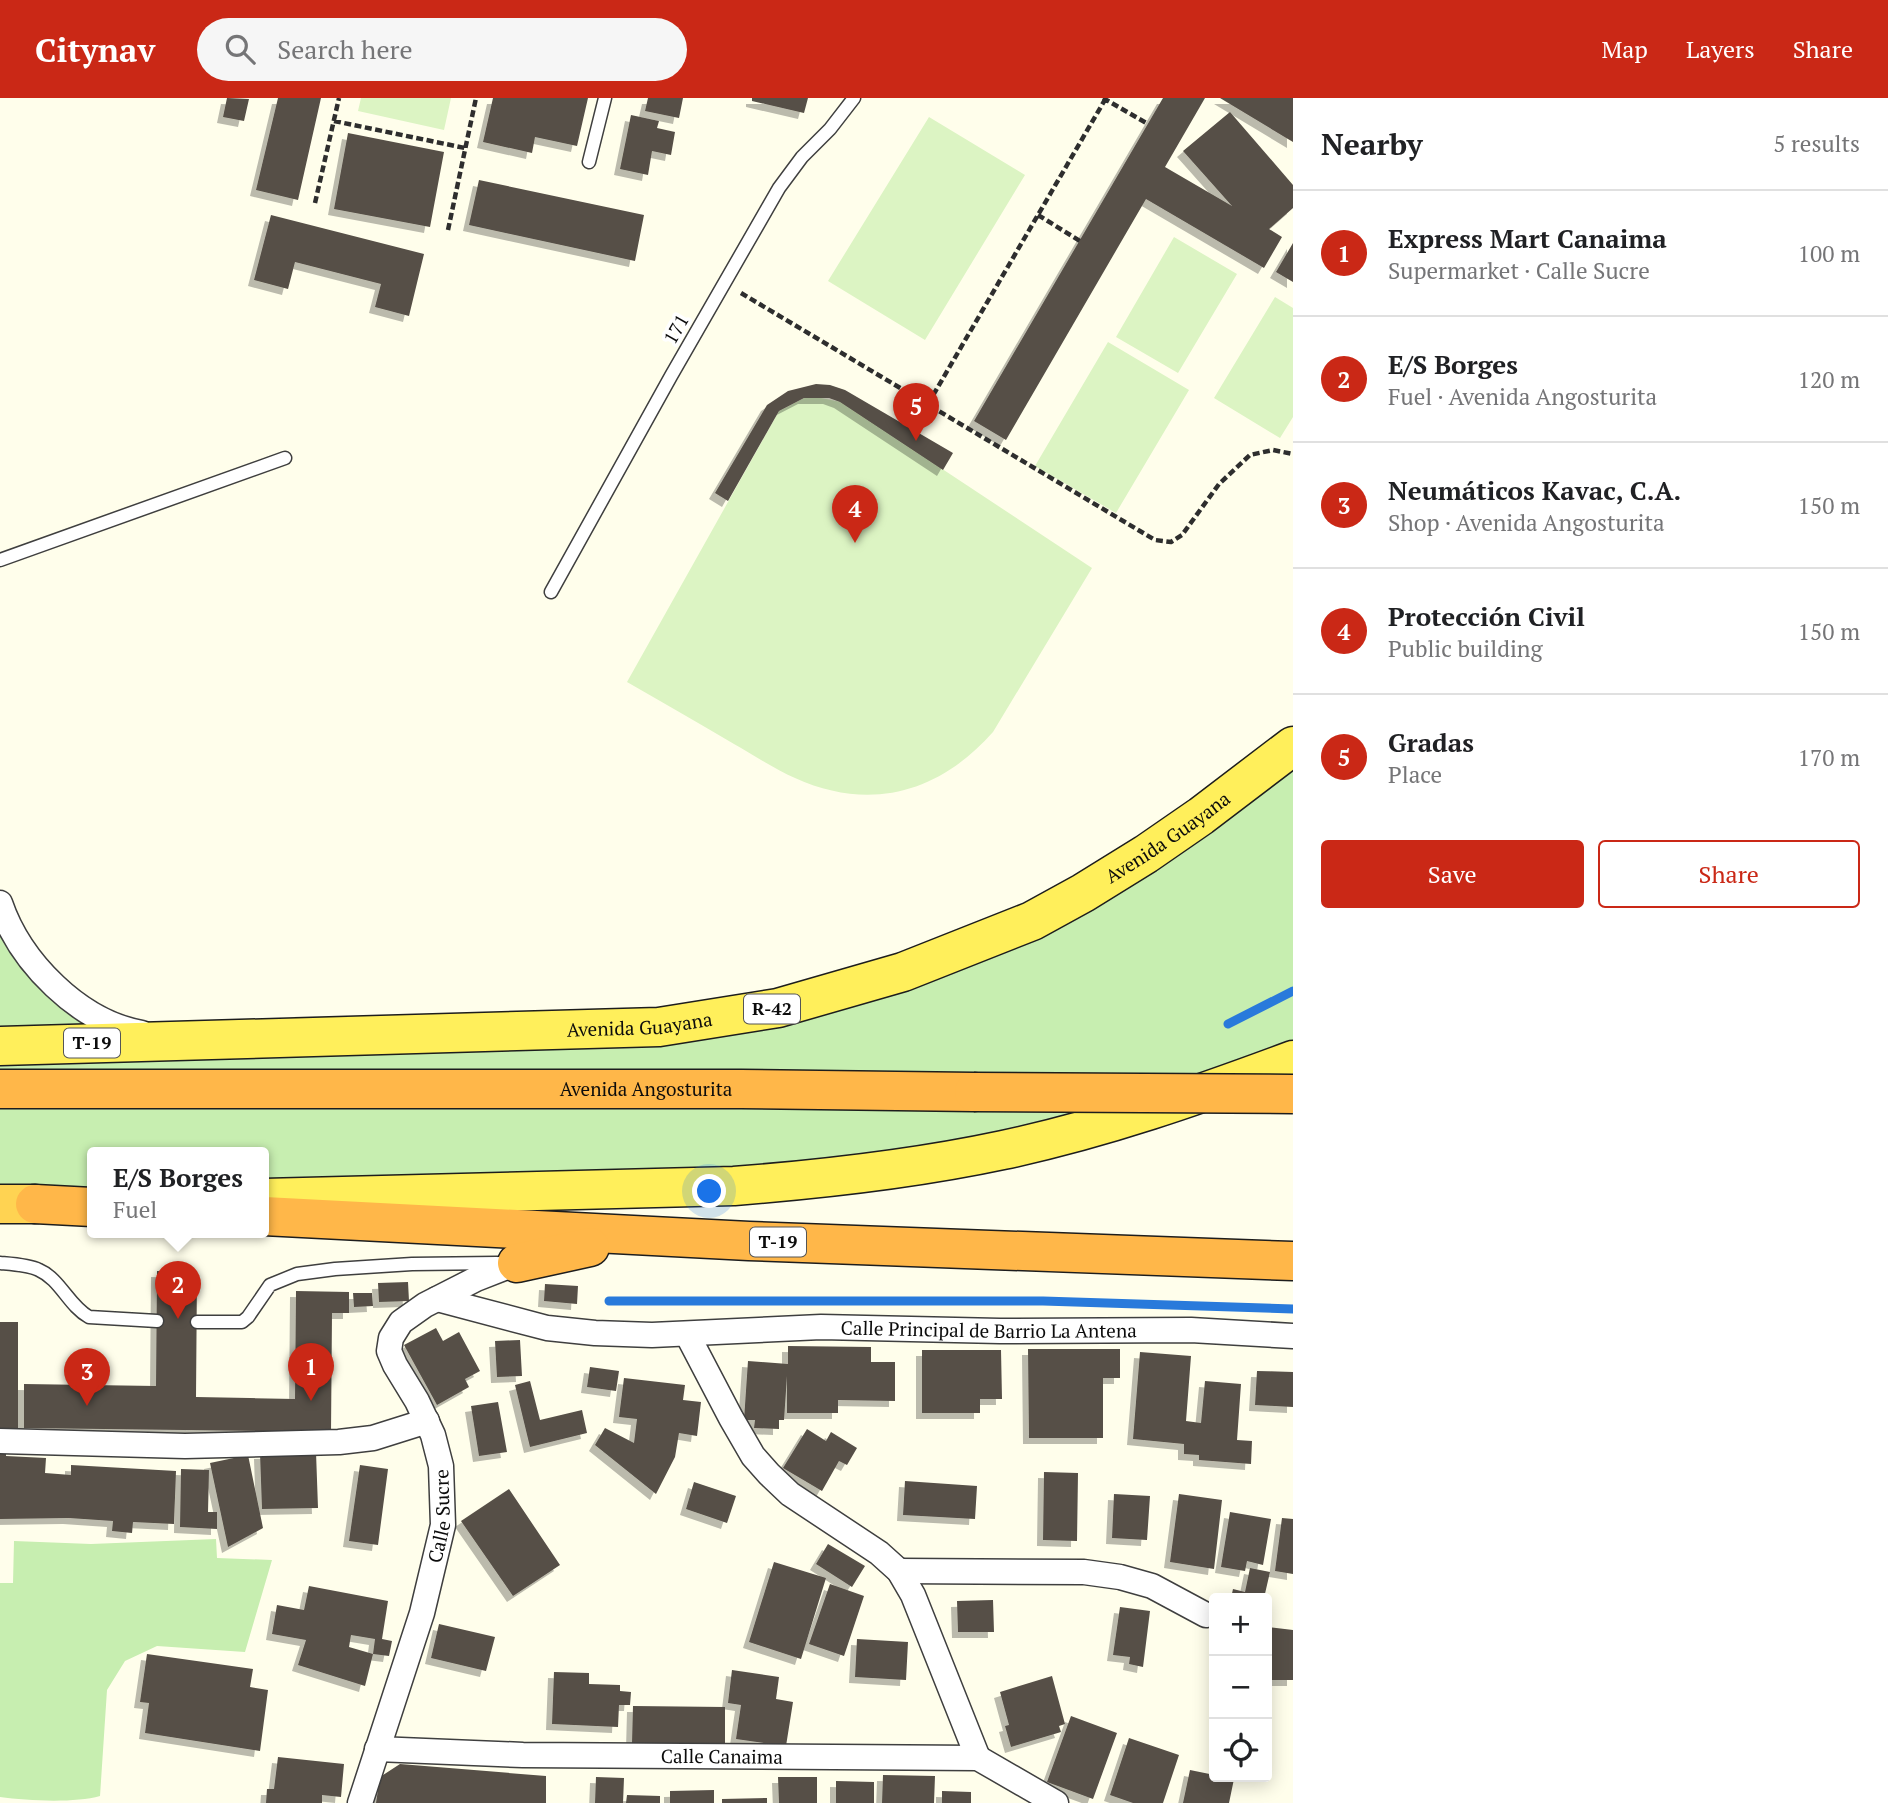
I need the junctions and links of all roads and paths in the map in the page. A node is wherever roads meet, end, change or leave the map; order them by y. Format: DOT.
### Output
graph roads {
  1 [pos="339,98"];
  2 [pos="476,98"];
  3 [pos="604,98"];
  4 [pos="854,98"];
  5 [pos="1105,98"];
  6 [pos="334,121"];
  7 [pos="1148,124"];
  8 [pos="466,148"];
  9 [pos="589,162"];
  10 [pos="316,203"];
  11 [pos="1038,215"];
  12 [pos="448,230"];
  13 [pos="1080,241"];
  14 [pos="724,284"];
  15 [pos="928,404"];
  16 [pos="1293,454"];
  17 [pos="285,458"];
  18 [pos="0,560"];
  19 [pos="551,592"];
  20 [pos="1293,746"];
  21 [pos="0,903"];
  22 [pos="184,1040"];
  23 [pos="0,1046"];
  24 [pos="1293,1060"];
  25 [pos="0,1089"];
  26 [pos="1293,1094"];
  27 [pos="269,1198"];
  28 [pos="18,1204"];
  29 [pos="87,1205"];
  30 [pos="269,1216"];
  31 [pos="667,1237"];
  32 [pos="1293,1261"];
  33 [pos="0,1263"];
  34 [pos="517,1263"];
  35 [pos="437,1299"];
  36 [pos="157,1321"];
  37 [pos="197,1322"];
  38 [pos="687,1334"];
  39 [pos="1293,1336"];
  40 [pos="427,1422"];
  41 [pos="0,1441"];
  42 [pos="899,1571"];
  43 [pos="1206,1615"];
  44 [pos="377,1749"];
  45 [pos="978,1758"];
  46 [pos="360,1803"];
  47 [pos="1056,1803"];
  1 -- 6 [label="path"];
  2 -- 8 [label="path"];
  3 -- 9 [label="lane"];
  4 -- 14 [label="lane, 171"];
  5 -- 7 [label="path"];
  5 -- 11 [label="path"];
  6 -- 8 [label="path"];
  6 -- 10 [label="path"];
  8 -- 12 [label="path"];
  11 -- 13 [label="path"];
  11 -- 15 [label="path"];
  14 -- 15 [label="path"];
  14 -- 19 [label="lane, 171"];
  15 -- 16 [label="path"];
  17 -- 18 [label="lane"];
  20 -- 22 [label="main road, Avenida Guayana / R-42"];
  21 -- 22 [label="street"];
  22 -- 23 [label="main road, Avenida Guayana / T-19"];
  24 -- 27 [label="main road"];
  25 -- 26 [label="highway, Avenida Angosturita, bridge"];
  28 -- 29 [label="highway"];
  30 -- 31 [label="highway, T-19"];
  31 -- 32 [label="highway, T-19"];
  31 -- 34 [label="highway, T-19"];
  33 -- 36 [label="lane"];
  34 -- 35 [label="street, Calle Sucre"];
  34 -- 37 [label="lane"];
  35 -- 38 [label="street, Calle Principal de Barrio La Antena"];
  35 -- 40 [label="street, Calle Sucre"];
  38 -- 39 [label="street, Calle Principal de Barrio La Antena"];
  38 -- 42 [label="street"];
  40 -- 41 [label="street"];
  40 -- 44 [label="street, Calle Sucre"];
  42 -- 43 [label="street"];
  42 -- 45 [label="street"];
  44 -- 45 [label="street, Calle Canaima"];
  44 -- 46 [label="street, Calle Sucre"];
  45 -- 47 [label="street, Calle Canaima"];
}
